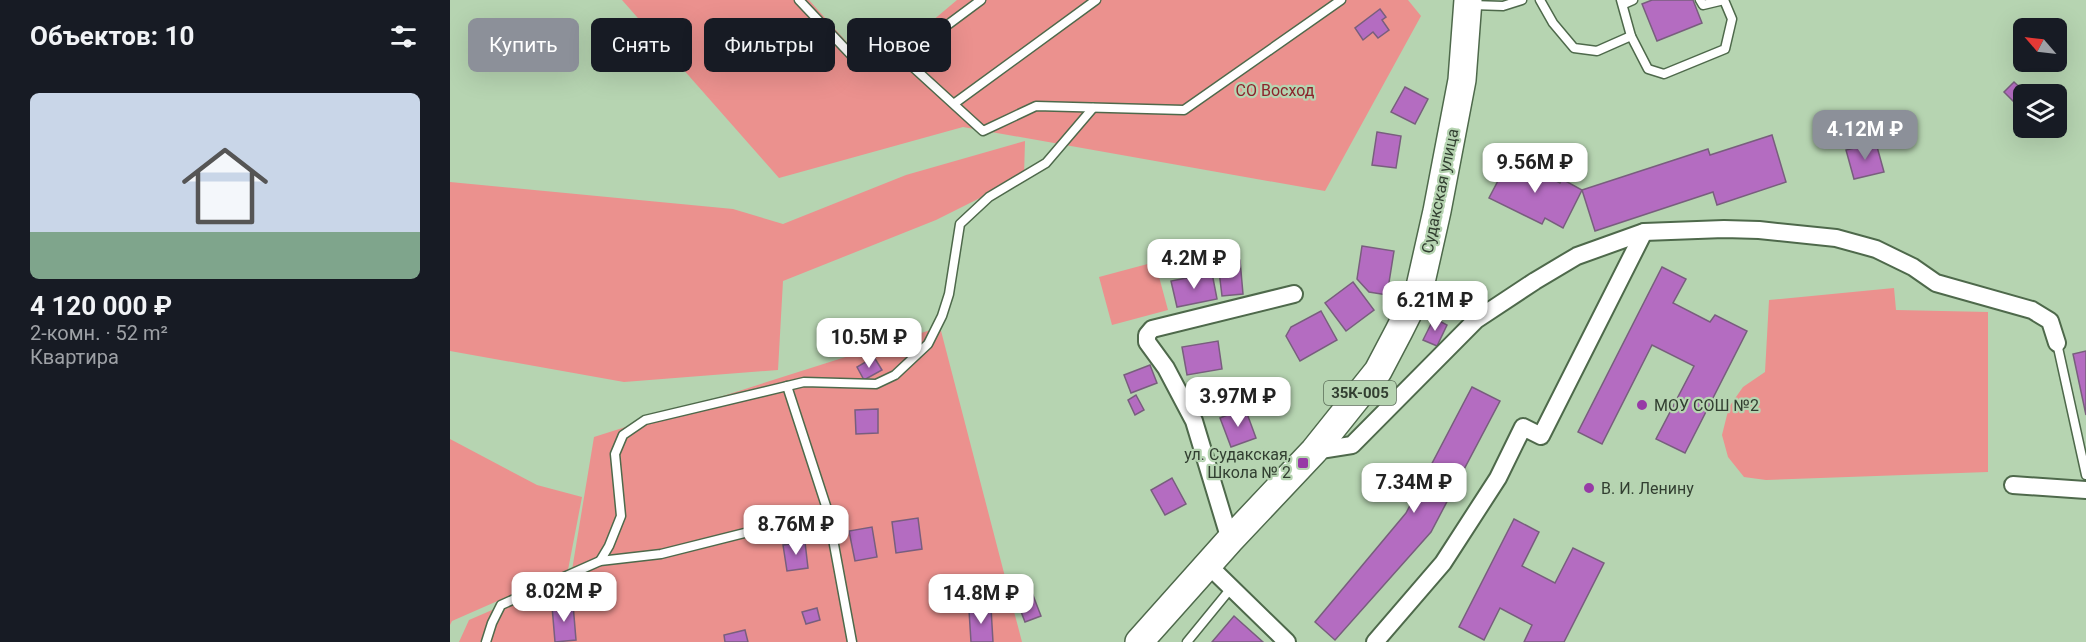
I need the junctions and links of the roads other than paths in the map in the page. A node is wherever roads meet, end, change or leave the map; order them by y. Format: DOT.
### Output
graph roads {
  1 [pos="799,0"];
  2 [pos="981,0"];
  3 [pos="1096,0"];
  4 [pos="1341,0"];
  5 [pos="1522,0"];
  6 [pos="1540,0"];
  7 [pos="1633,0"];
  8 [pos="1700,0"];
  9 [pos="1724,0"];
  10 [pos="1468,2"];
  11 [pos="1622,2"];
  12 [pos="951,22"];
  13 [pos="1631,36"];
  14 [pos="847,51"];
  15 [pos="919,72"];
  16 [pos="955,103"];
  17 [pos="1093,108"];
  18 [pos="1644,232"];
  19 [pos="1294,294"];
  20 [pos="2056,343"];
  21 [pos="787,386"];
  22 [pos="1314,452"];
  23 [pos="2086,475"];
  24 [pos="2013,485"];
  25 [pos="2086,490"];
  26 [pos="828,512"];
  27 [pos="1230,540"];
  28 [pos="600,561"];
  29 [pos="1208,565"];
  30 [pos="1232,587"];
  31 [pos="486,642"];
  32 [pos="852,642"];
  33 [pos="1139,642"];
  34 [pos="1187,642"];
  35 [pos="1287,642"];
  36 [pos="1375,642"];
  1 -- 14 [label="lane"];
  2 -- 12 [label="lane"];
  3 -- 16 [label="lane"];
  4 -- 17 [label="lane"];
  5 -- 10 [label="lane"];
  6 -- 13 [label="lane"];
  7 -- 11 [label="lane"];
  8 -- 9 [label="lane"];
  9 -- 13 [label="lane"];
  10 -- 22 [label="main road, Судакская улица / 35К-005"];
  11 -- 13 [label="lane"];
  15 -- 16 [label="lane"];
  16 -- 17 [label="lane"];
  17 -- 21 [label="lane"];
  18 -- 20 [label="street"];
  18 -- 22 [label="street"];
  18 -- 36 [label="street"];
  19 -- 27 [label="street"];
  20 -- 23 [label="lane"];
  21 -- 26 [label="lane"];
  21 -- 28 [label="lane"];
  22 -- 27 [label="main road, Судакская улица / 35К-005"];
  24 -- 25 [label="street"];
  26 -- 28 [label="lane"];
  26 -- 32 [label="lane"];
  27 -- 29 [label="main road, Судакская улица / 35К-005"];
  28 -- 31 [label="lane"];
  29 -- 30 [label="street"];
  29 -- 33 [label="main road, Судакская улица / 35К-005"];
  30 -- 34 [label="lane"];
  30 -- 35 [label="street"];
}
